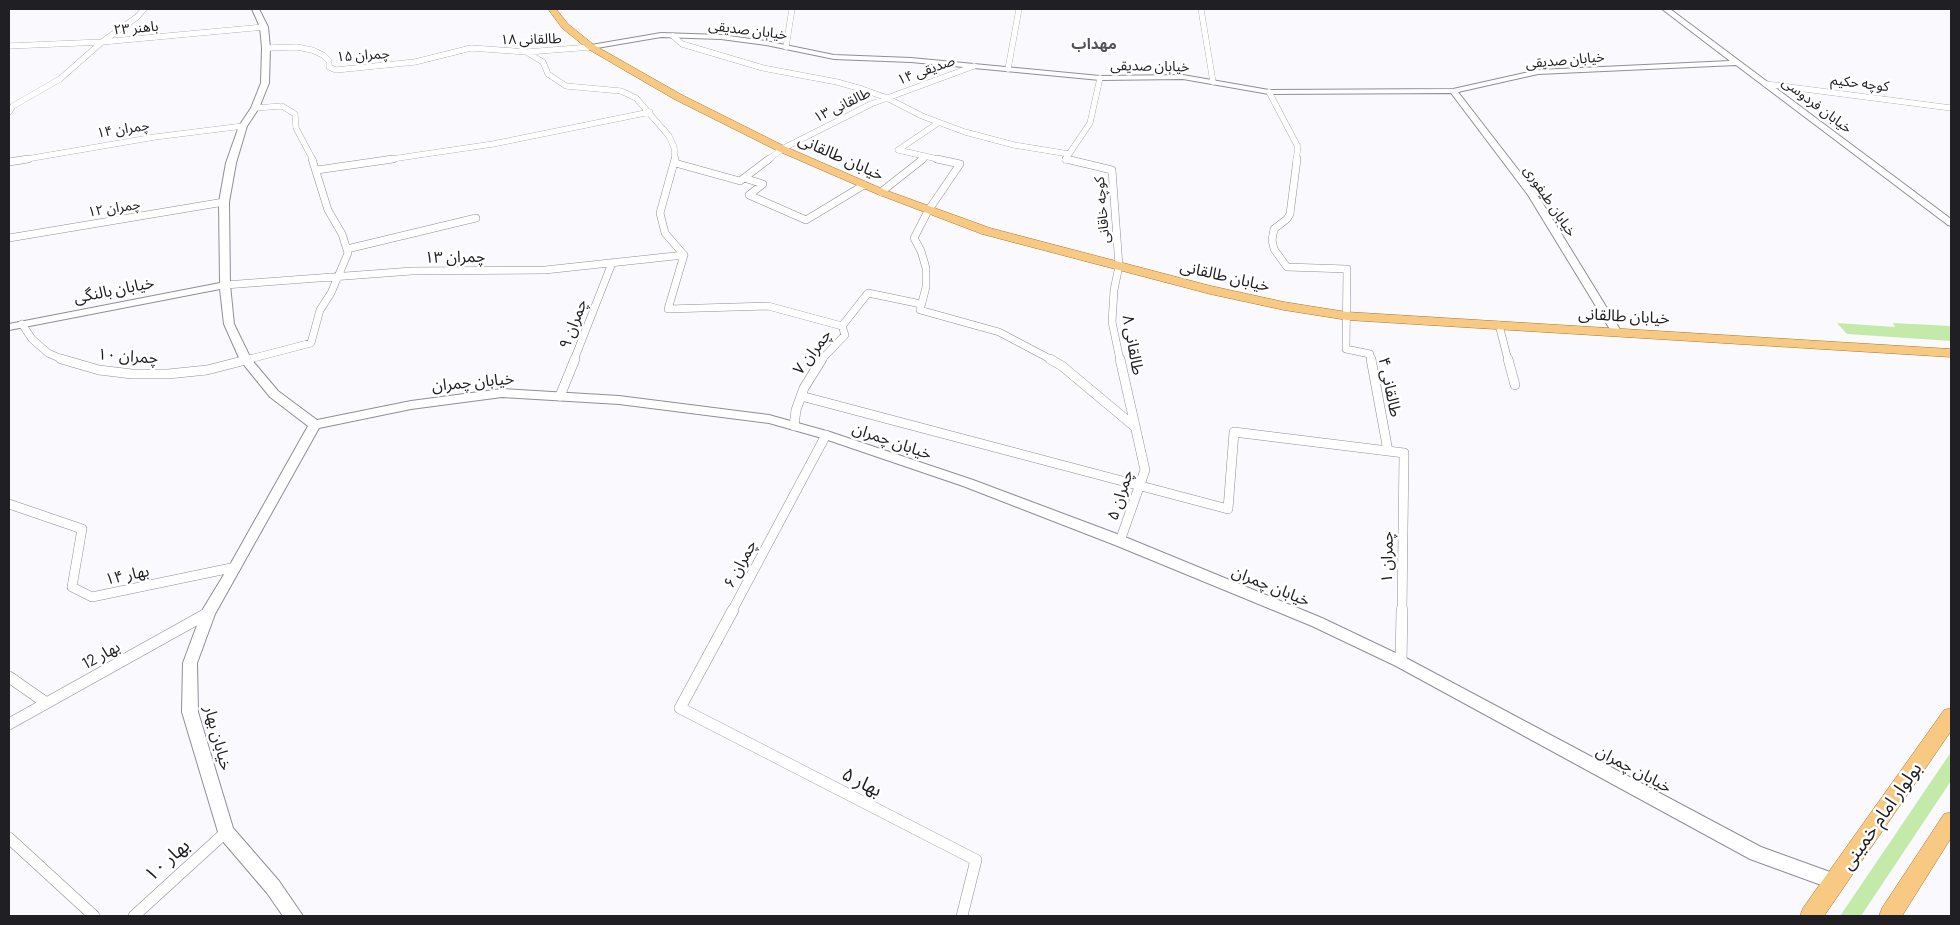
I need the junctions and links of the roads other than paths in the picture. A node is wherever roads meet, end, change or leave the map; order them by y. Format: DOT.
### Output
graph roads {
  1 [pos="144,9"];
  2 [pos="256,9"];
  3 [pos="552,9"];
  4 [pos="792,9"];
  5 [pos="1019,9"];
  6 [pos="1201,9"];
  7 [pos="1666,9"];
  8 [pos="264,27"];
  9 [pos="673,36"];
  10 [pos="102,42"];
  11 [pos="9,46"];
  12 [pos="591,47"];
  13 [pos="786,47"];
  14 [pos="266,48"];
  15 [pos="470,48"];
  16 [pos="527,52"];
  17 [pos="1738,63"];
  18 [pos="974,66"];
  19 [pos="1008,69"];
  20 [pos="1100,78"];
  21 [pos="1214,82"];
  22 [pos="1766,84"];
  23 [pos="1453,91"];
  24 [pos="1270,92"];
  25 [pos="887,98"];
  26 [pos="255,108"];
  27 [pos="1951,108"];
  28 [pos="9,112"];
  29 [pos="650,112"];
  30 [pos="938,123"];
  31 [pos="243,126"];
  32 [pos="782,148"];
  33 [pos="925,157"];
  34 [pos="1067,157"];
  35 [pos="9,163"];
  36 [pos="675,163"];
  37 [pos="317,170"];
  38 [pos="742,180"];
  39 [pos="864,185"];
  40 [pos="881,192"];
  41 [pos="224,202"];
  42 [pos="928,211"];
  43 [pos="476,218"];
  44 [pos="1951,223"];
  45 [pos="9,238"];
  46 [pos="347,249"];
  47 [pos="684,255"];
  48 [pos="612,263"];
  49 [pos="1119,266"];
  50 [pos="338,277"];
  51 [pos="225,285"];
  52 [pos="920,307"];
  53 [pos="1347,316"];
  54 [pos="22,324"];
  55 [pos="1499,325"];
  56 [pos="842,326"];
  57 [pos="9,327"];
  58 [pos="1616,331"];
  59 [pos="1951,353"];
  60 [pos="246,360"];
  61 [pos="1515,385"];
  62 [pos="560,396"];
  63 [pos="801,396"];
  64 [pos="315,424"];
  65 [pos="794,426"];
  66 [pos="1136,428"];
  67 [pos="826,435"];
  68 [pos="1388,451"];
  69 [pos="1139,485"];
  70 [pos="9,504"];
  71 [pos="1120,541"];
  72 [pos="236,567"];
  73 [pos="208,613"];
  74 [pos="1401,662"];
  75 [pos="9,678"];
  76 [pos="45,702"];
  77 [pos="680,708"];
  78 [pos="1951,716"];
  79 [pos="9,724"];
  80 [pos="1951,821"];
  81 [pos="226,832"];
  82 [pos="9,838"];
  83 [pos="1836,882"];
  84 [pos="94,916"];
  85 [pos="134,916"];
  86 [pos="294,916"];
  87 [pos="962,916"];
  88 [pos="1811,916"];
  89 [pos="1890,916"];
  1 -- 10 [label="street"];
  2 -- 8 [label="street"];
  3 -- 12 [label="main road, خیابان طالقانی"];
  4 -- 13 [label="street"];
  5 -- 19 [label="street"];
  6 -- 21 [label="street"];
  7 -- 17 [label="street, خیابان فردوسی"];
  8 -- 10 [label="street, باهنر ۲۳"];
  8 -- 14 [label="street"];
  9 -- 12 [label="street, خیابان صدیقی"];
  9 -- 13 [label="street, خیابان صدیقی"];
  9 -- 25 [label="street"];
  10 -- 11 [label="street, باهنر ۲۳"];
  10 -- 28 [label="street"];
  12 -- 16 [label="street, طالقانی ۱۸"];
  12 -- 32 [label="main road, خیابان طالقانی"];
  13 -- 18 [label="street, خیابان صدیقی"];
  14 -- 15 [label="street, چمران ۱۵"];
  14 -- 26 [label="street"];
  15 -- 16 [label="street, طالقانی ۱۸"];
  16 -- 29 [label="street"];
  17 -- 22 [label="street, خیابان فردوسی"];
  17 -- 23 [label="street, خیابان صدیقی"];
  18 -- 19 [label="street, خیابان صدیقی"];
  18 -- 25 [label="street, صدیقی ۱۴"];
  19 -- 20 [label="street, خیابان صدیقی"];
  20 -- 21 [label="street, خیابان صدیقی"];
  20 -- 34 [label="street"];
  21 -- 24 [label="street, خیابان صدیقی"];
  22 -- 27 [label="street, کوچه حکیم"];
  22 -- 44 [label="street, خیابان فردوسی"];
  23 -- 24 [label="street, خیابان صدیقی"];
  23 -- 58 [label="street, خیابان طیفوری"];
  24 -- 53 [label="street"];
  25 -- 30 [label="street"];
  25 -- 32 [label="street, طالقانی ۱۳"];
  26 -- 31 [label="street"];
  26 -- 37 [label="street"];
  29 -- 36 [label="street"];
  29 -- 37 [label="street"];
  30 -- 33 [label="street"];
  30 -- 34 [label="street"];
  31 -- 35 [label="street, چمران ۱۴"];
  31 -- 41 [label="street"];
  32 -- 38 [label="street, طالقانی ۱۳"];
  32 -- 39 [label="main road, خیابان طالقانی"];
  33 -- 40 [label="street"];
  33 -- 42 [label="street"];
  34 -- 49 [label="street, کوچه خاقانی"];
  36 -- 38 [label="street"];
  36 -- 47 [label="street"];
  37 -- 46 [label="street"];
  38 -- 39 [label="street"];
  39 -- 40 [label="main road, خیابان طالقانی"];
  40 -- 42 [label="main road, خیابان طالقانی"];
  41 -- 45 [label="street, چمران ۱۲"];
  41 -- 51 [label="street"];
  42 -- 49 [label="main road, خیابان طالقانی"];
  42 -- 52 [label="street"];
  43 -- 46 [label="street"];
  46 -- 50 [label="street"];
  47 -- 48 [label="street, چمران ۱۳"];
  47 -- 56 [label="street"];
  48 -- 50 [label="street, چمران ۱۳"];
  48 -- 62 [label="street, چمران ۹"];
  49 -- 53 [label="main road, خیابان طالقانی"];
  49 -- 66 [label="street, طالقانی ۸"];
  50 -- 51 [label="street, چمران ۱۳"];
  50 -- 60 [label="street, چمران ۱۰"];
  51 -- 54 [label="street, خیابان بالنگی"];
  51 -- 60 [label="street"];
  52 -- 56 [label="street"];
  52 -- 66 [label="street"];
  53 -- 55 [label="main road, خیابان طالقانی"];
  53 -- 68 [label="street, طالقانی ۴"];
  54 -- 57 [label="street, خیابان بالنگی"];
  54 -- 60 [label="street, چمران ۱۰"];
  55 -- 58 [label="main road, خیابان طالقانی"];
  55 -- 61 [label="street"];
  56 -- 63 [label="street, چمران ۷"];
  58 -- 59 [label="main road, خیابان طالقانی"];
  60 -- 64 [label="street"];
  62 -- 64 [label="street, خیابان چمران"];
  62 -- 65 [label="street, خیابان چمران"];
  63 -- 65 [label="street, چمران ۷"];
  63 -- 69 [label="street"];
  64 -- 72 [label="street, خیابان بهار"];
  65 -- 67 [label="street, خیابان چمران"];
  66 -- 69 [label="street, چمران ۵"];
  67 -- 71 [label="street, خیابان چمران"];
  67 -- 77 [label="street, چمران ۶"];
  68 -- 69 [label="street"];
  68 -- 74 [label="street, چمران ۱"];
  69 -- 71 [label="street, چمران ۵"];
  70 -- 72 [label="street, بهار ۱۴"];
  71 -- 74 [label="street, خیابان چمران"];
  72 -- 73 [label="street, خیابان بهار"];
  73 -- 76 [label="street, بهار 12"];
  73 -- 81 [label="street, خیابان بهار"];
  74 -- 83 [label="street, خیابان چمران"];
  75 -- 76 [label="street"];
  76 -- 79 [label="street, بهار 12"];
  77 -- 87 [label="street, بهار ۵"];
  78 -- 83 [label="main road, بولوار امام خمینی"];
  80 -- 89 [label="main road"];
  81 -- 85 [label="street, بهار ۱۰"];
  81 -- 86 [label="street, خیابان بهار"];
  82 -- 84 [label="street"];
  83 -- 88 [label="main road, بولوار امام خمینی"];
}
